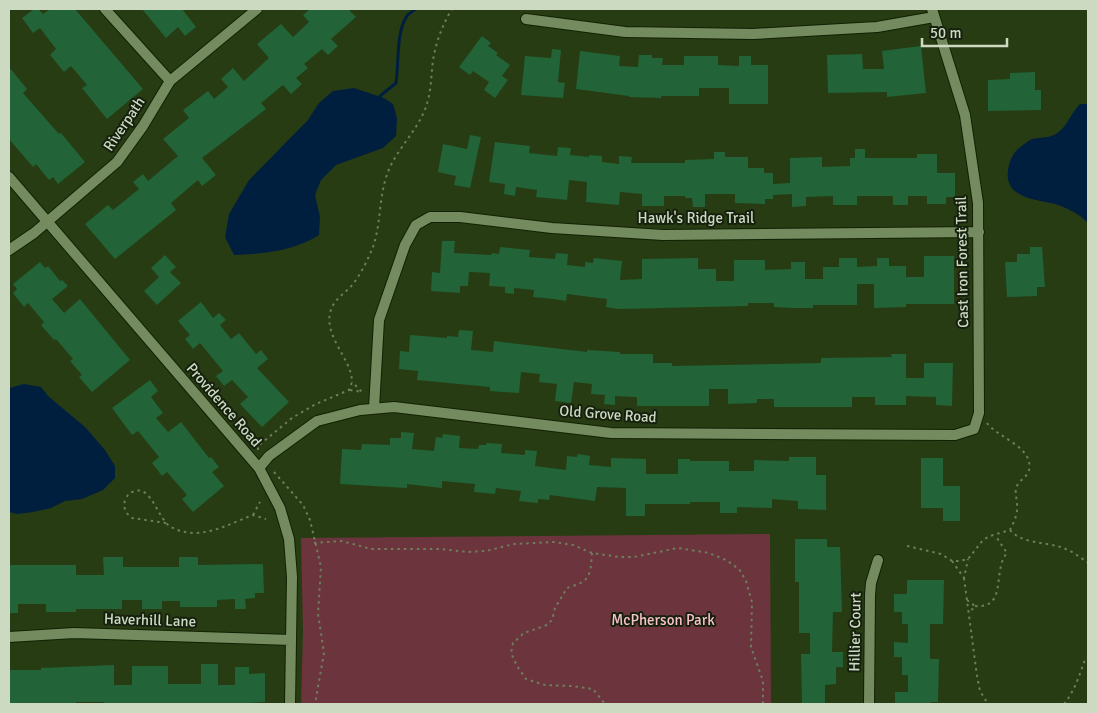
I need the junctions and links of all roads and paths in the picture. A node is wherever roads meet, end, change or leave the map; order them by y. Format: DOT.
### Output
graph roads {
  1 [pos="105,9"];
  2 [pos="257,9"];
  3 [pos="452,9"];
  4 [pos="933,13"];
  5 [pos="526,19"];
  6 [pos="170,81"];
  7 [pos="9,177"];
  8 [pos="46,222"];
  9 [pos="979,232"];
  10 [pos="9,250"];
  11 [pos="352,382"];
  12 [pos="349,390"];
  13 [pos="374,408"];
  14 [pos="974,429"];
  15 [pos="992,429"];
  16 [pos="262,464"];
  17 [pos="260,502"];
  18 [pos="253,515"];
  19 [pos="266,519"];
  20 [pos="166,523"];
  21 [pos="1010,530"];
  22 [pos="995,535"];
  23 [pos="314,543"];
  24 [pos="907,546"];
  25 [pos="592,553"];
  26 [pos="968,559"];
  27 [pos="878,560"];
  28 [pos="952,561"];
  29 [pos="1088,563"];
  30 [pos="964,578"];
  31 [pos="967,600"];
  32 [pos="975,606"];
  33 [pos="969,614"];
  34 [pos="9,637"];
  35 [pos="291,640"];
  36 [pos="1086,657"];
  37 [pos="290,704"];
  38 [pos="315,704"];
  39 [pos="604,704"];
  40 [pos="763,704"];
  41 [pos="870,704"];
  42 [pos="988,704"];
  43 [pos="1064,704"];
  1 -- 6 [label="street"];
  2 -- 6 [label="street, Riverpath"];
  3 -- 11 [label="path"];
  4 -- 5 [label="street"];
  4 -- 9 [label="street, Cast Iron Forest Trail"];
  6 -- 8 [label="street, Riverpath"];
  7 -- 8 [label="street, Providence Road"];
  8 -- 10 [label="street, Riverpath"];
  8 -- 16 [label="street, Providence Road"];
  9 -- 13 [label="street, Hawk's Ridge Trail"];
  9 -- 14 [label="street, Cast Iron Forest Trail"];
  11 -- 12 [label="path"];
  11 -- 12 [label="path"];
  12 -- 16 [label="path"];
  13 -- 14 [label="street, Old Grove Road"];
  13 -- 16 [label="street, Old Grove Road"];
  15 -- 21 [label="path"];
  16 -- 23 [label="path"];
  16 -- 35 [label="street, Providence Road"];
  17 -- 18 [label="path"];
  18 -- 19 [label="path"];
  18 -- 20 [label="path"];
  20 -- 20 [label="path"];
  21 -- 22 [label="path"];
  21 -- 29 [label="path"];
  22 -- 26 [label="path"];
  22 -- 32 [label="path"];
  23 -- 25 [label="path"];
  23 -- 38 [label="path"];
  24 -- 28 [label="path"];
  25 -- 39 [label="path"];
  25 -- 40 [label="path"];
  26 -- 28 [label="path"];
  26 -- 30 [label="path"];
  27 -- 41 [label="street, Hillier Court"];
  28 -- 30 [label="path"];
  30 -- 31 [label="path"];
  31 -- 32 [label="path"];
  31 -- 33 [label="path"];
  32 -- 33 [label="path"];
  33 -- 42 [label="path"];
  34 -- 35 [label="street, Haverhill Lane"];
  35 -- 37 [label="street, Providence Road"];
  36 -- 43 [label="path"];
}
